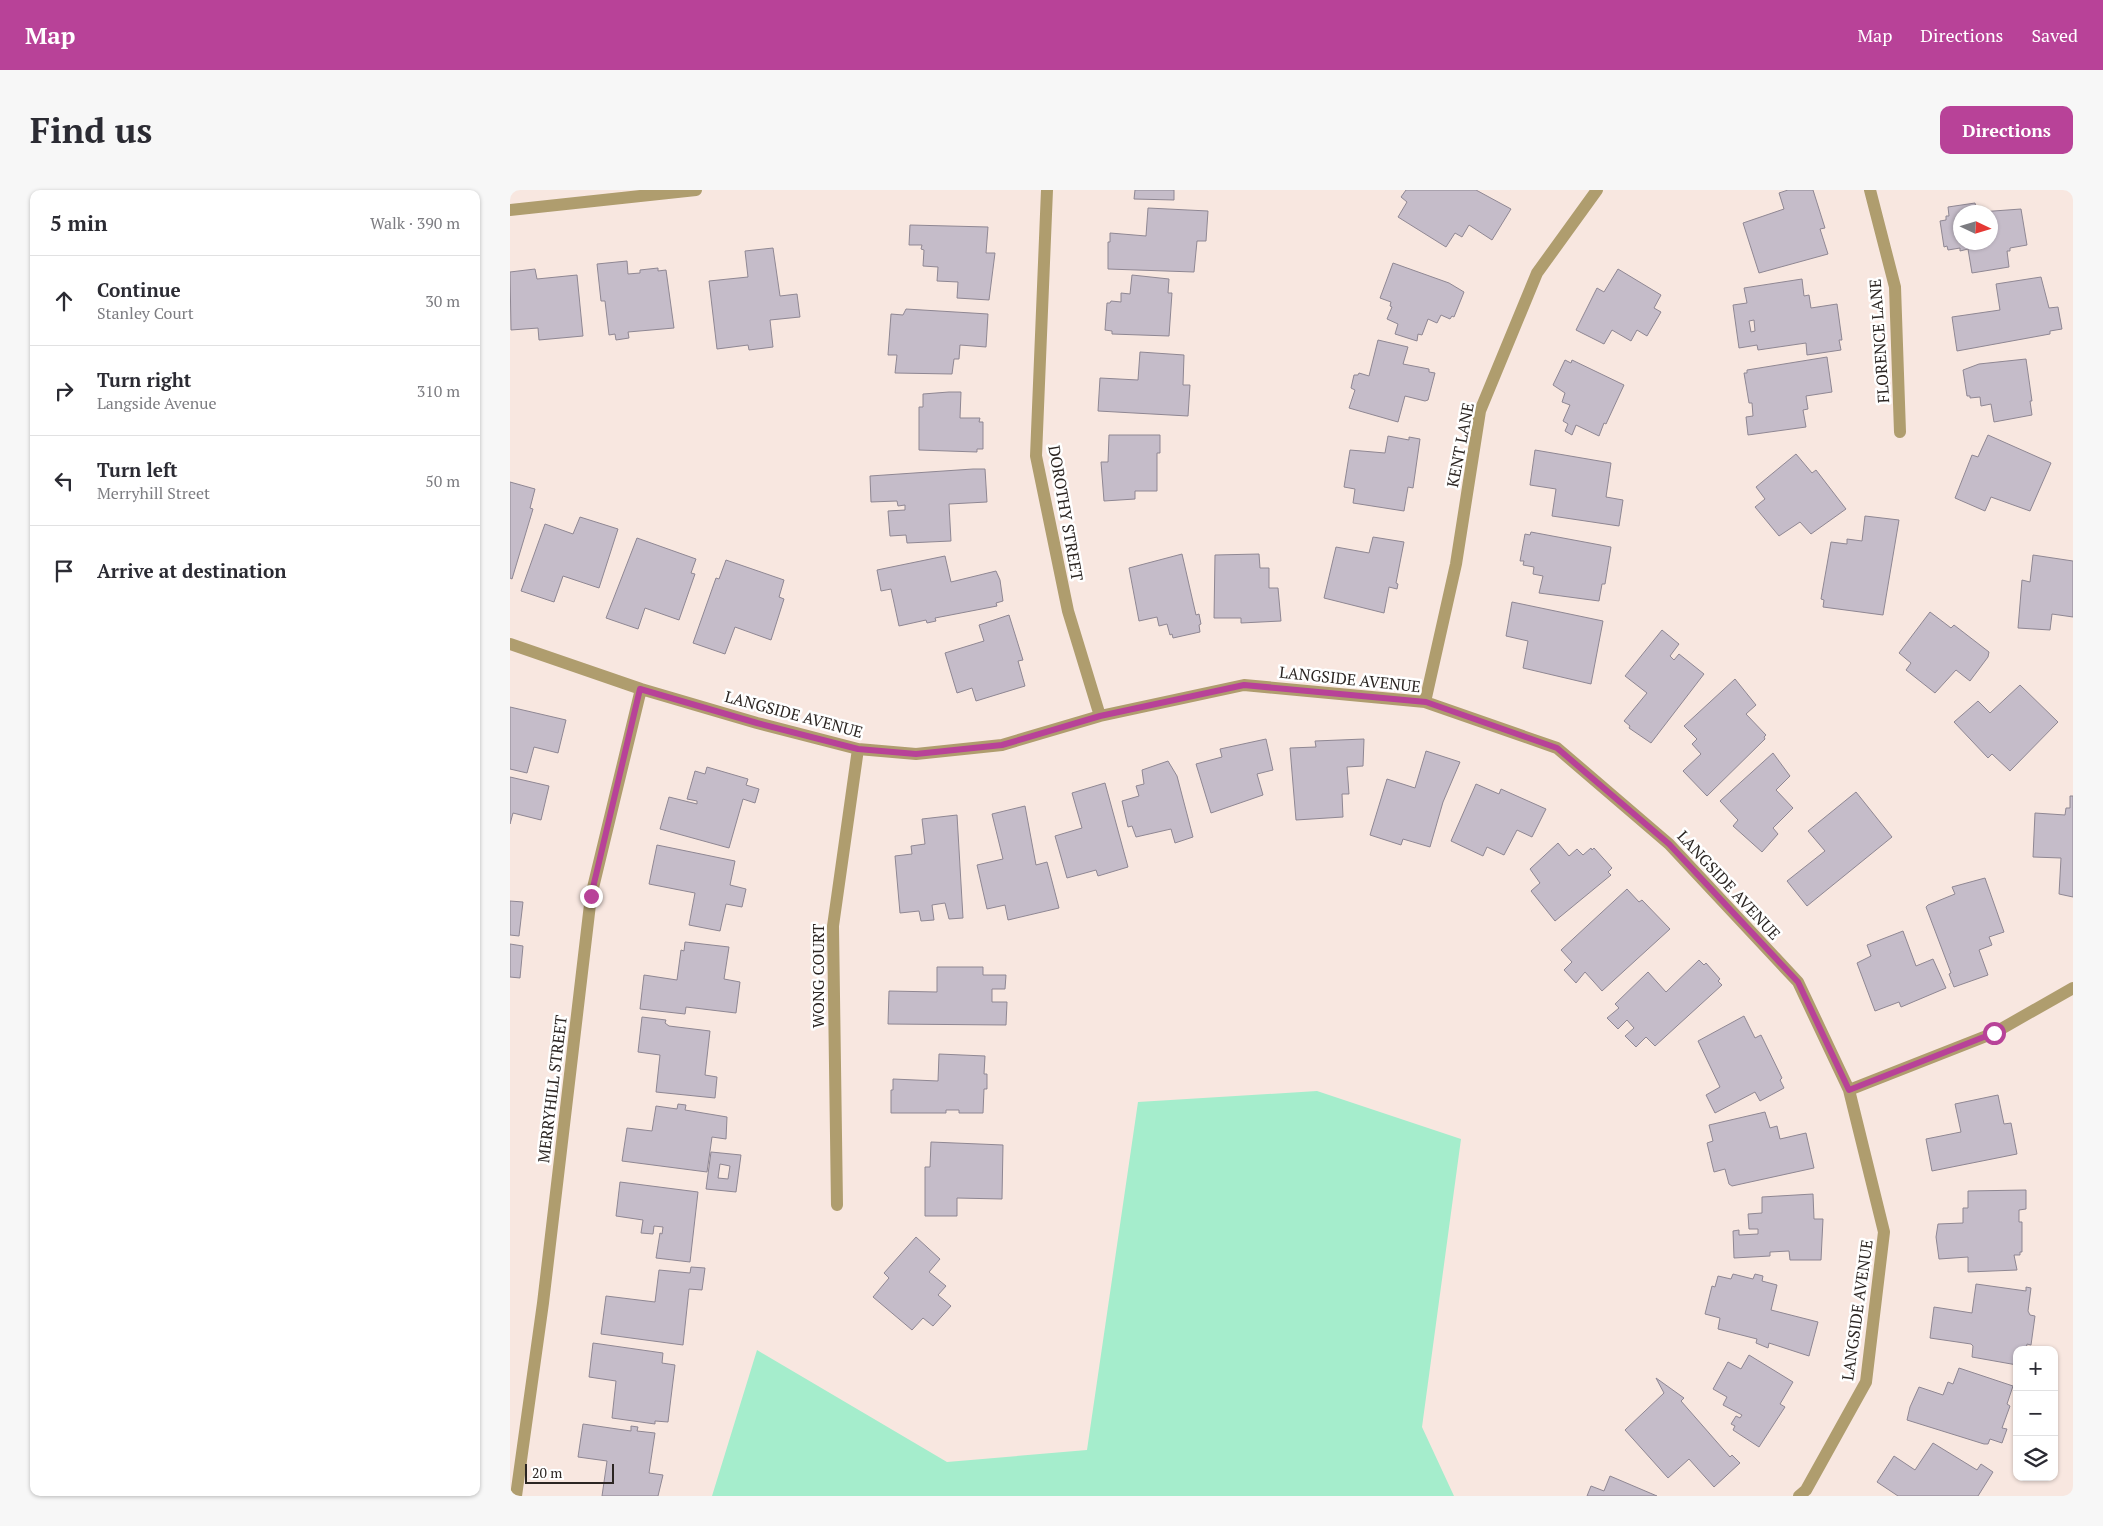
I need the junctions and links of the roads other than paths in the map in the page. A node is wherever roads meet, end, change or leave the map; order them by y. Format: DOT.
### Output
graph roads {
  1 [pos="696,190"];
  2 [pos="1047,190"];
  3 [pos="1596,190"];
  4 [pos="1870,190"];
  5 [pos="510,210"];
  6 [pos="1900,432"];
  7 [pos="510,644"];
  8 [pos="640,689"];
  9 [pos="1426,702"];
  10 [pos="1100,716"];
  11 [pos="858,749"];
  12 [pos="2073,988"];
  13 [pos="1849,1090"];
  14 [pos="837,1205"];
  15 [pos="516,1496"];
  16 [pos="1799,1496"];
  1 -- 5 [label="street"];
  2 -- 10 [label="street, DOROTHY STREET"];
  3 -- 9 [label="street, KENT LANE"];
  4 -- 6 [label="street, FLORENCE LANE"];
  7 -- 8 [label="street, LANGSIDE AVENUE"];
  8 -- 11 [label="street, LANGSIDE AVENUE"];
  8 -- 15 [label="street, MERRYHILL STREET"];
  9 -- 10 [label="street, LANGSIDE AVENUE"];
  9 -- 13 [label="street, LANGSIDE AVENUE"];
  10 -- 11 [label="street, LANGSIDE AVENUE"];
  11 -- 14 [label="street, WONG COURT"];
  12 -- 13 [label="street"];
  13 -- 16 [label="street, LANGSIDE AVENUE"];
}
